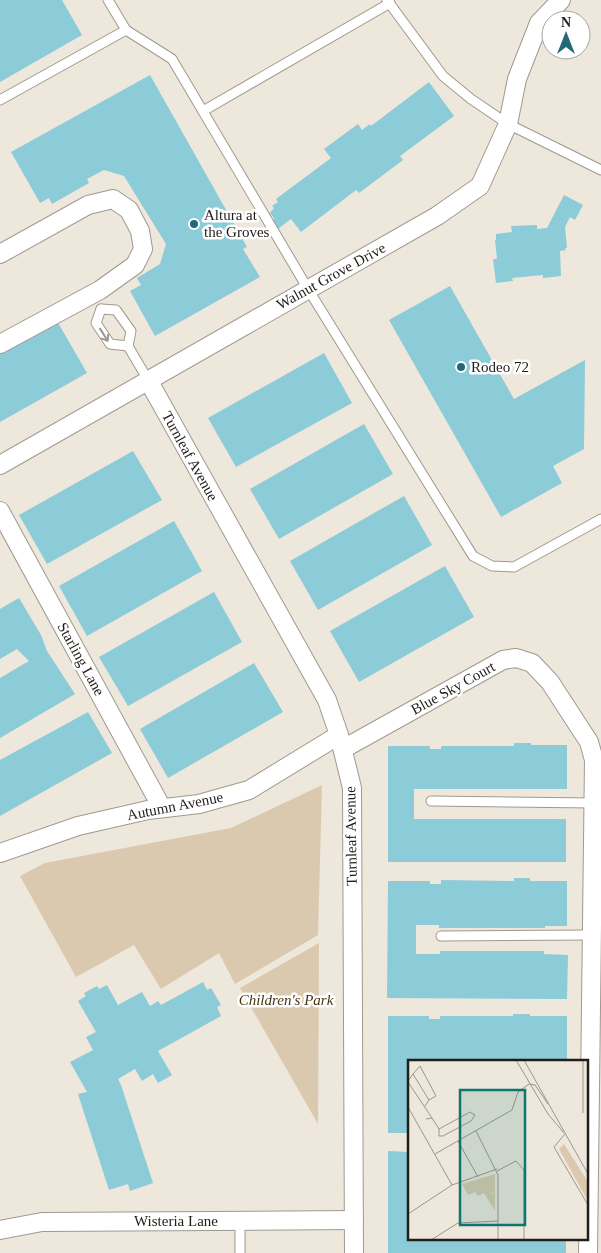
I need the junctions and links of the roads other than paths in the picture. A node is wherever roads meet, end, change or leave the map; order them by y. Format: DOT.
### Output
graph roads {
  1 [pos="108,0"];
  2 [pos="560,0"];
  3 [pos="388,2"];
  4 [pos="126,30"];
  5 [pos="0,100"];
  6 [pos="203,111"];
  7 [pos="508,124"];
  8 [pos="601,170"];
  9 [pos="0,254"];
  10 [pos="308,289"];
  11 [pos="96,302"];
  12 [pos="0,344"];
  13 [pos="128,346"];
  14 [pos="148,380"];
  15 [pos="0,465"];
  16 [pos="0,511"];
  17 [pos="601,519"];
  18 [pos="341,742"];
  19 [pos="430,801"];
  20 [pos="593,803"];
  21 [pos="162,808"];
  22 [pos="0,853"];
  23 [pos="591,935"];
  24 [pos="441,936"];
  25 [pos="588,1073"];
  26 [pos="588,1205"];
  27 [pos="354,1220"];
  28 [pos="240,1221"];
  29 [pos="0,1230"];
  30 [pos="240,1253"];
  31 [pos="354,1253"];
  32 [pos="588,1253"];
  1 -- 4 [label="lane"];
  2 -- 7 [label="street, Walnut Grove Drive"];
  3 -- 6 [label="lane"];
  3 -- 7 [label="lane"];
  4 -- 5 [label="lane"];
  4 -- 6 [label="lane"];
  6 -- 10 [label="lane"];
  7 -- 8 [label="lane"];
  7 -- 10 [label="street, Walnut Grove Drive"];
  9 -- 11 [label="street"];
  10 -- 14 [label="street, Walnut Grove Drive"];
  10 -- 17 [label="lane"];
  11 -- 12 [label="street"];
  11 -- 13 [label="lane"];
  11 -- 13 [label="lane, one-way"];
  13 -- 14 [label="lane"];
  14 -- 15 [label="street, Walnut Grove Drive"];
  14 -- 18 [label="street, Turnleaf Avenue"];
  16 -- 21 [label="street, Starling Lane"];
  18 -- 20 [label="street, Blue Sky Court"];
  18 -- 21 [label="street, Autumn Avenue"];
  18 -- 27 [label="street, Turnleaf Avenue"];
  19 -- 20 [label="lane"];
  20 -- 23 [label="street, Blue Sky Court"];
  21 -- 22 [label="street, Autumn Avenue"];
  23 -- 24 [label="lane"];
  23 -- 25 [label="street, Blue Sky Court"];
  25 -- 26 [label="street, Blue Sky Court"];
  26 -- 32 [label="street, Blue Sky Court"];
  27 -- 28 [label="street, Wisteria Lane"];
  27 -- 31 [label="street, Turnleaf Avenue"];
  28 -- 29 [label="street, Wisteria Lane"];
  28 -- 30 [label="lane"];
}
